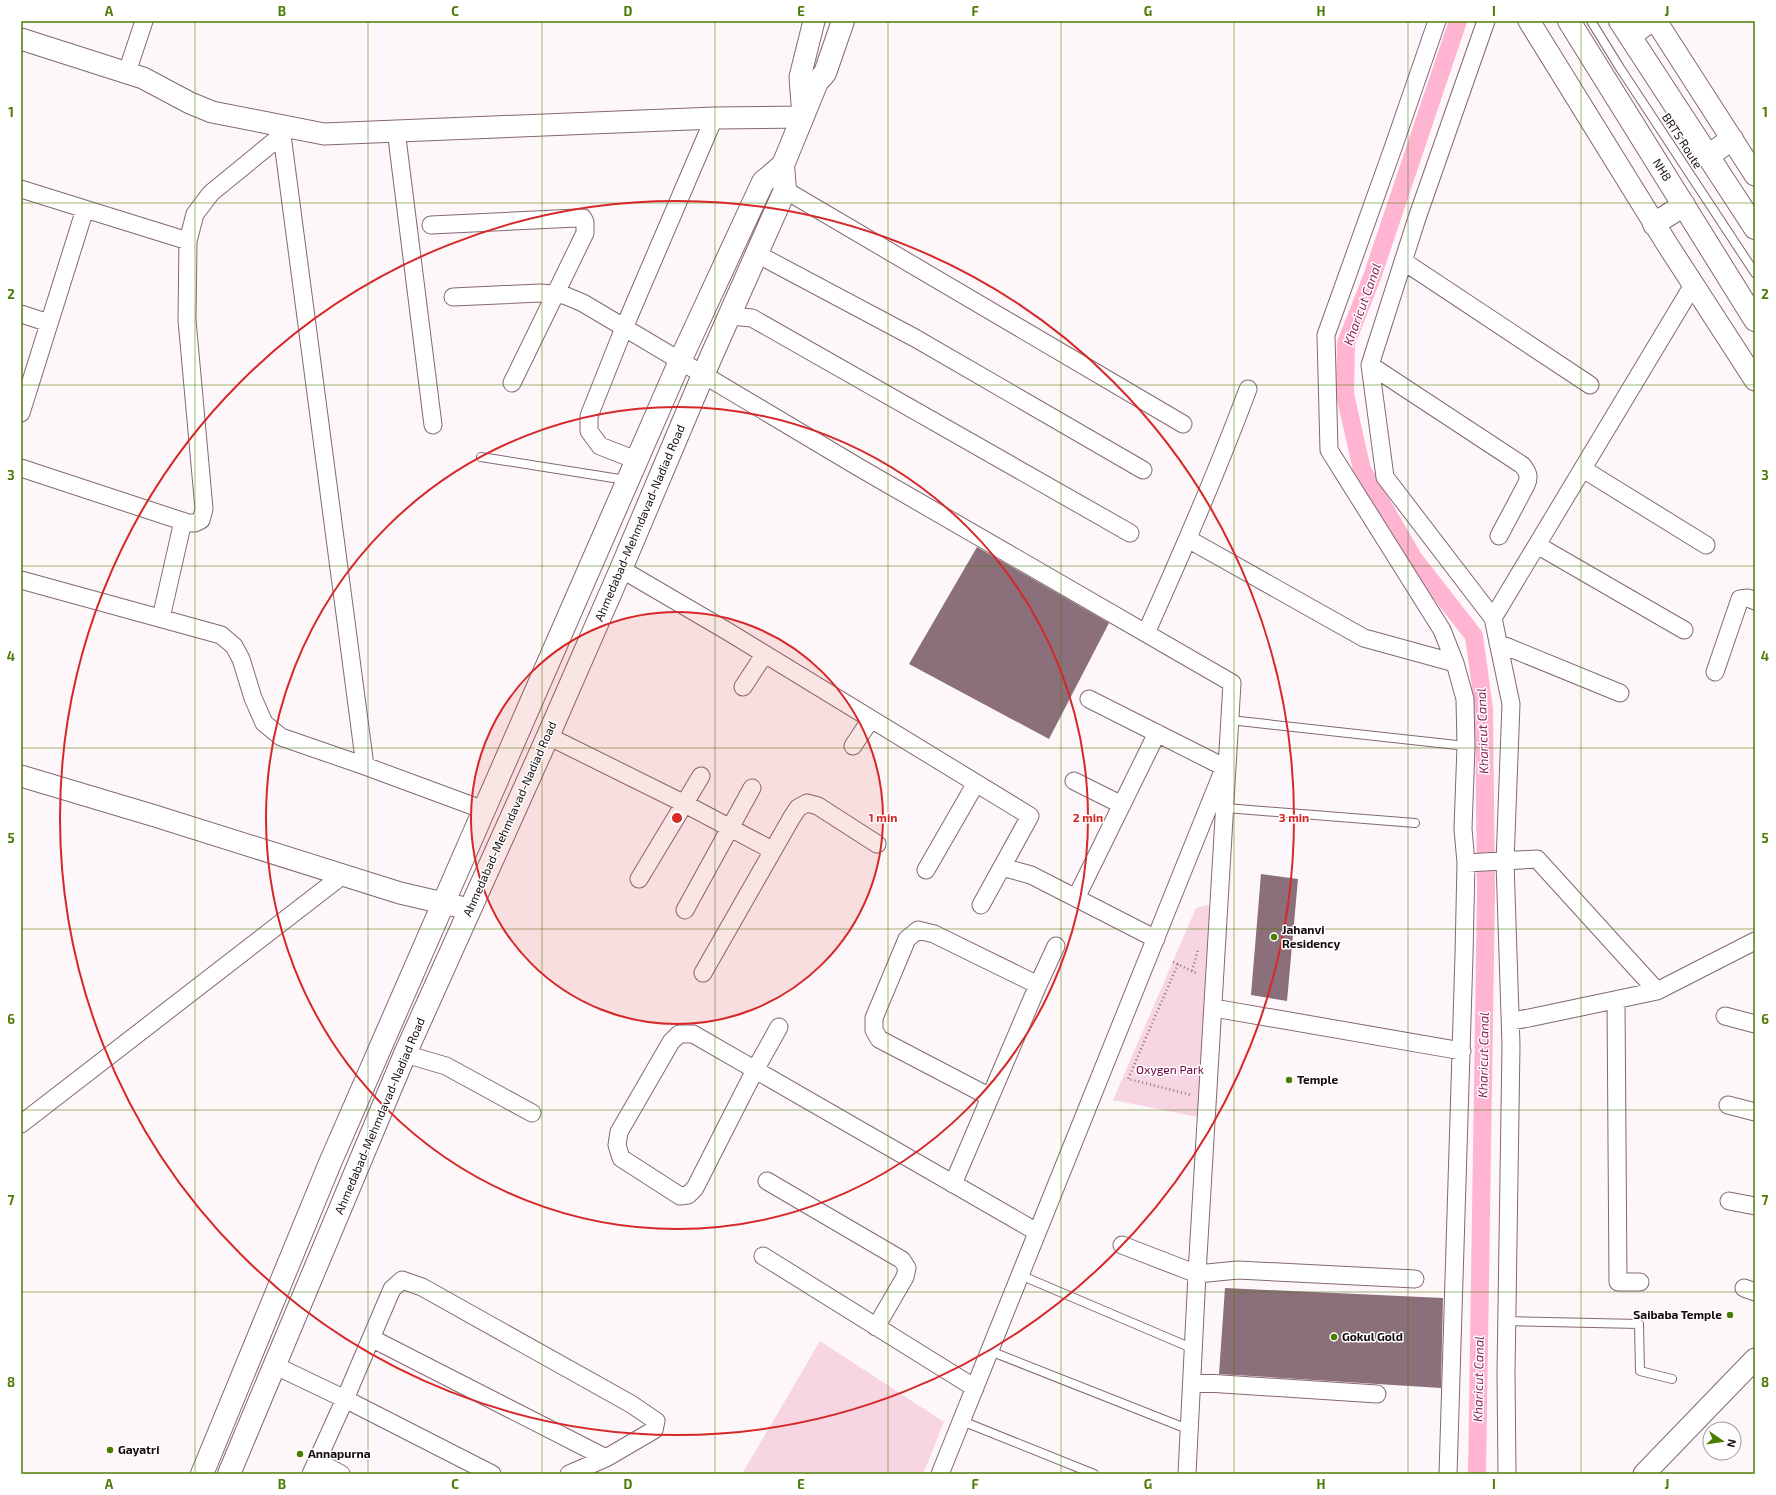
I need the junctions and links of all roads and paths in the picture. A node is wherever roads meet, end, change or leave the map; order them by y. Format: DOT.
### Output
graph roads {
  1 [pos="144,21"];
  2 [pos="814,21"];
  3 [pos="831,21"];
  4 [pos="843,21"];
  5 [pos="1437,21"];
  6 [pos="1486,21"];
  7 [pos="1529,21"];
  8 [pos="1569,21"];
  9 [pos="1591,21"];
  10 [pos="1650,21"];
  11 [pos="1656,21"];
  12 [pos="1625,29"];
  13 [pos="21,39"];
  14 [pos="127,72"];
  15 [pos="817,82"];
  16 [pos="803,117"];
  17 [pos="714,118"];
  18 [pos="396,130"];
  19 [pos="286,132"];
  20 [pos="1732,139"];
  21 [pos="1708,156"];
  22 [pos="782,165"];
  23 [pos="1755,176"];
  24 [pos="21,189"];
  25 [pos="786,190"];
  26 [pos="1684,205"];
  27 [pos="85,209"];
  28 [pos="1654,224"];
  29 [pos="431,225"];
  30 [pos="1755,228"];
  31 [pos="188,241"];
  32 [pos="757,254"];
  33 [pos="1403,261"];
  34 [pos="1755,273"];
  35 [pos="1693,285"];
  36 [pos="555,294"];
  37 [pos="453,297"];
  38 [pos="21,314"];
  39 [pos="731,316"];
  40 [pos="1755,320"];
  41 [pos="50,323"];
  42 [pos="624,328"];
  43 [pos="680,361"];
  44 [pos="1370,365"];
  45 [pos="703,375"];
  46 [pos="1755,380"];
  47 [pos="512,383"];
  48 [pos="1590,385"];
  49 [pos="1248,389"];
  50 [pos="21,413"];
  51 [pos="1183,424"];
  52 [pos="432,425"];
  53 [pos="481,457"];
  54 [pos="636,460"];
  55 [pos="21,468"];
  56 [pos="1583,469"];
  57 [pos="1143,470"];
  58 [pos="627,480"];
  59 [pos="183,521"];
  60 [pos="1130,533"];
  61 [pos="1499,536"];
  62 [pos="1188,539"];
  63 [pos="1537,545"];
  64 [pos="1706,545"];
  65 [pos="621,569"];
  66 [pos="21,580"];
  67 [pos="1755,601"];
  68 [pos="161,618"];
  69 [pos="1493,618"];
  70 [pos="1684,630"];
  71 [pos="1146,633"];
  72 [pos="1498,643"];
  73 [pos="764,654"];
  74 [pos="1454,663"];
  75 [pos="1714,672"];
  76 [pos="743,687"];
  77 [pos="1620,693"];
  78 [pos="1089,699"];
  79 [pos="871,719"];
  80 [pos="1230,720"];
  81 [pos="1157,733"];
  82 [pos="548,736"];
  83 [pos="853,746"];
  84 [pos="1466,746"];
  85 [pos="1226,763"];
  86 [pos="365,766"];
  87 [pos="21,776"];
  88 [pos="701,776"];
  89 [pos="1074,781"];
  90 [pos="976,783"];
  91 [pos="752,788"];
  92 [pos="685,804"];
  93 [pos="1122,805"];
  94 [pos="1226,808"];
  95 [pos="484,810"];
  96 [pos="1415,823"];
  97 [pos="730,827"];
  98 [pos="877,844"];
  99 [pos="772,850"];
  100 [pos="1505,862"];
  101 [pos="1466,863"];
  102 [pos="1002,867"];
  103 [pos="926,870"];
  104 [pos="343,875"];
  105 [pos="639,879"];
  106 [pos="1076,898"];
  107 [pos="444,903"];
  108 [pos="981,905"];
  109 [pos="469,909"];
  110 [pos="685,910"];
  111 [pos="1156,939"];
  112 [pos="1755,941"];
  113 [pos="1056,946"];
  114 [pos="1173,962"];
  115 [pos="1178,964"];
  116 [pos="1192,970"];
  117 [pos="703,973"];
  118 [pos="1038,985"];
  119 [pos="1657,991"];
  120 [pos="1616,1000"];
  121 [pos="1214,1008"];
  122 [pos="1724,1016"];
  123 [pos="1511,1021"];
  124 [pos="1755,1024"];
  125 [pos="779,1026"];
  126 [pos="1462,1052"];
  127 [pos="405,1054"];
  128 [pos="755,1070"];
  129 [pos="1199,1096"];
  130 [pos="990,1097"];
  131 [pos="1728,1105"];
  132 [pos="1755,1112"];
  133 [pos="532,1113"];
  134 [pos="21,1124"];
  135 [pos="767,1181"];
  136 [pos="953,1184"];
  137 [pos="1729,1201"];
  138 [pos="1755,1206"];
  139 [pos="1037,1232"];
  140 [pos="1122,1245"];
  141 [pos="763,1256"];
  142 [pos="1197,1274"];
  143 [pos="1020,1275"];
  144 [pos="1415,1279"];
  145 [pos="1640,1282"];
  146 [pos="1507,1321"];
  147 [pos="876,1327"];
  148 [pos="371,1338"];
  149 [pos="1194,1349"];
  150 [pos="990,1351"];
  151 [pos="1755,1359"];
  152 [pos="276,1366"];
  153 [pos="1672,1379"];
  154 [pos="1192,1382"];
  155 [pos="975,1388"];
  156 [pos="1377,1394"];
  157 [pos="345,1399"];
  158 [pos="962,1421"];
  159 [pos="1190,1430"];
  160 [pos="606,1458"];
  161 [pos="314,1468"];
  162 [pos="202,1474"];
  163 [pos="229,1474"];
  164 [pos="341,1474"];
  165 [pos="492,1474"];
  166 [pos="569,1474"];
  167 [pos="940,1474"];
  168 [pos="1094,1474"];
  169 [pos="1187,1474"];
  170 [pos="1448,1474"];
  171 [pos="1507,1474"];
  172 [pos="1644,1474"];
  1 -- 14 [label="street"];
  2 -- 16 [label="street"];
  3 -- 15 [label="main road"];
  4 -- 15 [label="main road"];
  5 -- 74 [label="street"];
  6 -- 33 [label="street"];
  7 -- 28 [label="street"];
  8 -- 26 [label="main road, NH8"];
  9 -- 34 [label="lane, BRTS Route"];
  10 -- 12 [label="main road"];
  11 -- 20 [label="street"];
  12 -- 21 [label="main road"];
  13 -- 14 [label="street"];
  14 -- 19 [label="street"];
  15 -- 16 [label="main road"];
  16 -- 17 [label="street"];
  16 -- 22 [label="main road"];
  17 -- 18 [label="street"];
  17 -- 42 [label="street"];
  18 -- 19 [label="street"];
  18 -- 52 [label="street"];
  19 -- 31 [label="street"];
  19 -- 86 [label="street"];
  20 -- 21 [label="main road"];
  20 -- 23 [label="street"];
  21 -- 30 [label="main road"];
  22 -- 25 [label="main road"];
  22 -- 43 [label="main road"];
  24 -- 27 [label="street"];
  25 -- 32 [label="main road, Ahmedabad-Mehmdavad-Nadiad Road"];
  25 -- 51 [label="street"];
  26 -- 28 [label="main road"];
  26 -- 40 [label="main road, NH8"];
  27 -- 31 [label="street"];
  27 -- 41 [label="street"];
  28 -- 35 [label="street"];
  29 -- 36 [label="street"];
  31 -- 59 [label="street"];
  32 -- 39 [label="main road, Ahmedabad-Mehmdavad-Nadiad Road"];
  32 -- 57 [label="street"];
  33 -- 44 [label="street"];
  33 -- 48 [label="street"];
  35 -- 46 [label="street"];
  35 -- 56 [label="street"];
  36 -- 37 [label="street"];
  36 -- 42 [label="street"];
  36 -- 47 [label="street"];
  38 -- 41 [label="street"];
  39 -- 45 [label="main road, Ahmedabad-Mehmdavad-Nadiad Road"];
  39 -- 60 [label="street"];
  41 -- 50 [label="street"];
  42 -- 43 [label="street"];
  42 -- 54 [label="street"];
  43 -- 45 [label="street"];
  43 -- 54 [label="main road"];
  44 -- 61 [label="street"];
  44 -- 69 [label="street"];
  45 -- 65 [label="main road, Ahmedabad-Mehmdavad-Nadiad Road"];
  45 -- 71 [label="street"];
  49 -- 62 [label="street"];
  53 -- 58 [label="lane"];
  54 -- 58 [label="main road"];
  55 -- 59 [label="street"];
  56 -- 63 [label="street"];
  56 -- 64 [label="street"];
  58 -- 95 [label="main road"];
  59 -- 68 [label="street"];
  62 -- 71 [label="street"];
  62 -- 74 [label="street"];
  63 -- 69 [label="street"];
  63 -- 70 [label="street"];
  65 -- 73 [label="street"];
  65 -- 82 [label="main road, Ahmedabad-Mehmdavad-Nadiad Road"];
  66 -- 68 [label="street"];
  67 -- 75 [label="street"];
  68 -- 86 [label="street"];
  69 -- 72 [label="street"];
  71 -- 80 [label="street"];
  72 -- 77 [label="street"];
  72 -- 100 [label="street"];
  73 -- 76 [label="street"];
  73 -- 79 [label="street"];
  74 -- 84 [label="street"];
  78 -- 81 [label="street"];
  79 -- 83 [label="street"];
  79 -- 90 [label="street"];
  80 -- 84 [label="lane"];
  80 -- 85 [label="street"];
  81 -- 85 [label="street"];
  81 -- 93 [label="street"];
  82 -- 92 [label="street"];
  82 -- 109 [label="main road, Ahmedabad-Mehmdavad-Nadiad Road"];
  84 -- 101 [label="street"];
  85 -- 94 [label="street"];
  85 -- 111 [label="street"];
  86 -- 95 [label="street"];
  87 -- 104 [label="street"];
  88 -- 92 [label="street"];
  89 -- 93 [label="street"];
  90 -- 102 [label="street"];
  90 -- 103 [label="street"];
  91 -- 97 [label="street"];
  92 -- 97 [label="street"];
  92 -- 105 [label="street"];
  93 -- 106 [label="street"];
  94 -- 96 [label="lane"];
  94 -- 121 [label="street"];
  95 -- 107 [label="main road"];
  97 -- 99 [label="street"];
  97 -- 110 [label="street"];
  98 -- 99 [label="street"];
  99 -- 117 [label="street"];
  100 -- 101 [label="street"];
  100 -- 119 [label="street"];
  100 -- 123 [label="street"];
  101 -- 126 [label="street"];
  102 -- 106 [label="street"];
  102 -- 108 [label="street"];
  104 -- 107 [label="street"];
  104 -- 134 [label="street"];
  106 -- 111 [label="street"];
  107 -- 109 [label="street"];
  107 -- 162 [label="main road"];
  109 -- 127 [label="main road, Ahmedabad-Mehmdavad-Nadiad Road"];
  111 -- 139 [label="street"];
  112 -- 119 [label="street"];
  113 -- 118 [label="street"];
  114 -- 115 [label="path"];
  115 -- 116 [label="path"];
  115 -- 129 [label="path"];
  118 -- 130 [label="street"];
  118 -- 130 [label="street"];
  119 -- 120 [label="street"];
  120 -- 123 [label="street"];
  120 -- 145 [label="street"];
  121 -- 126 [label="street"];
  121 -- 142 [label="street"];
  122 -- 124 [label="street"];
  123 -- 146 [label="street"];
  125 -- 128 [label="street"];
  126 -- 170 [label="street"];
  127 -- 133 [label="street"];
  127 -- 152 [label="main road, Ahmedabad-Mehmdavad-Nadiad Road"];
  128 -- 128 [label="street"];
  128 -- 136 [label="street"];
  130 -- 136 [label="street"];
  131 -- 132 [label="street"];
  135 -- 147 [label="street"];
  136 -- 139 [label="street"];
  137 -- 138 [label="street"];
  139 -- 143 [label="street"];
  140 -- 142 [label="street"];
  141 -- 147 [label="street"];
  142 -- 144 [label="street"];
  142 -- 149 [label="street"];
  143 -- 149 [label="lane"];
  143 -- 150 [label="street"];
  146 -- 153 [label="lane"];
  146 -- 171 [label="street"];
  147 -- 155 [label="street"];
  148 -- 157 [label="street"];
  148 -- 160 [label="street"];
  148 -- 160 [label="street"];
  149 -- 154 [label="street"];
  150 -- 155 [label="street"];
  150 -- 159 [label="lane"];
  151 -- 172 [label="street"];
  152 -- 157 [label="street"];
  152 -- 163 [label="main road, Ahmedabad-Mehmdavad-Nadiad Road"];
  154 -- 156 [label="street"];
  154 -- 159 [label="street"];
  155 -- 158 [label="street"];
  157 -- 161 [label="street"];
  157 -- 165 [label="street"];
  158 -- 167 [label="street"];
  158 -- 168 [label="lane"];
  159 -- 169 [label="street"];
  160 -- 166 [label="street"];
  161 -- 164 [label="street"];
}
